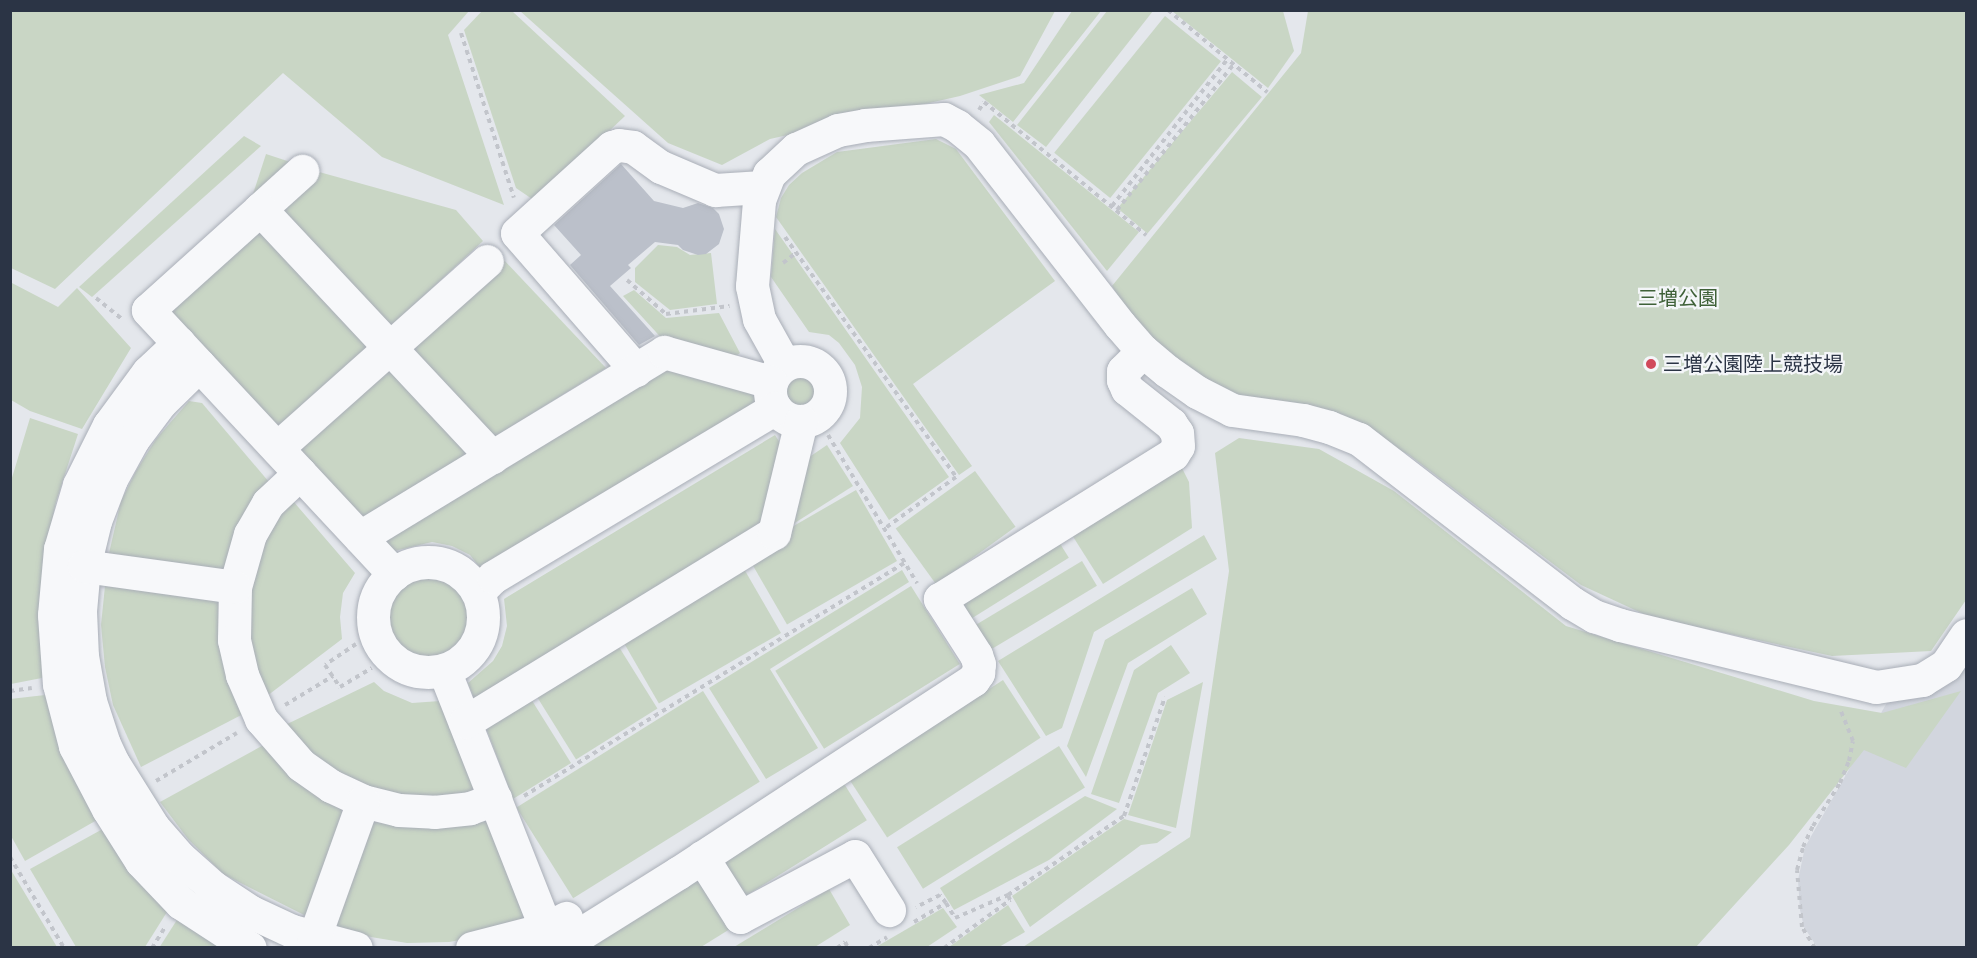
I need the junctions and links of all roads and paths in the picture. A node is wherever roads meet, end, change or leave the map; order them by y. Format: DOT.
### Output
graph roads {
  1 [pos="1168,10"];
  2 [pos="460,33"];
  3 [pos="1227,60"];
  4 [pos="1233,65"];
  5 [pos="1267,92"];
  6 [pos="975,115"];
  7 [pos="302,171"];
  8 [pos="762,187"];
  9 [pos="1112,206"];
  10 [pos="260,209"];
  11 [pos="1117,210"];
  12 [pos="524,227"];
  13 [pos="770,229"];
  14 [pos="1146,235"];
  15 [pos="796,253"];
  16 [pos="487,261"];
  17 [pos="781,265"];
  18 [pos="627,280"];
  19 [pos="96,298"];
  20 [pos="754,302"];
  21 [pos="122,318"];
  22 [pos="390,348"];
  23 [pos="1143,351"];
  24 [pos="189,354"];
  25 [pos="636,370"];
  26 [pos="790,398"];
  27 [pos="278,448"];
  28 [pos="492,457"];
  29 [pos="300,473"];
  30 [pos="884,529"];
  31 [pos="360,537"];
  32 [pos="904,563"];
  33 [pos="84,566"];
  34 [pos="394,574"];
  35 [pos="235,587"];
  36 [pos="478,592"];
  37 [pos="940,599"];
  38 [pos="1966,635"];
  39 [pos="356,644"];
  40 [pos="372,668"];
  41 [pos="444,670"];
  42 [pos="333,676"];
  43 [pos="1165,696"];
  44 [pos="1836,705"];
  45 [pos="261,719"];
  46 [pos="465,722"];
  47 [pos="132,795"];
  48 [pos="363,801"];
  49 [pos="498,805"];
  50 [pos="10,857"];
  51 [pos="702,857"];
  52 [pos="1008,895"];
  53 [pos="946,903"];
  54 [pos="889,910"];
  55 [pos="314,938"];
  56 [pos="550,938"];
  57 [pos="64,948"];
  58 [pos="250,948"];
  59 [pos="356,948"];
  60 [pos="472,948"];
  61 [pos="837,948"];
  62 [pos="848,948"];
  63 [pos="944,948"];
  64 [pos="1815,948"];
  1 -- 3 [label="path"];
  2 -- 12 [label="path"];
  3 -- 4 [label="path"];
  3 -- 9 [label="path"];
  4 -- 5 [label="path"];
  4 -- 11 [label="path"];
  6 -- 9 [label="path"];
  7 -- 10 [label="street"];
  8 -- 12 [label="street"];
  8 -- 13 [label="street"];
  8 -- 23 [label="street"];
  9 -- 11 [label="path"];
  10 -- 22 [label="street"];
  10 -- 24 [label="street"];
  11 -- 14 [label="path"];
  12 -- 25 [label="street"];
  13 -- 15 [label="path"];
  13 -- 20 [label="street"];
  15 -- 17 [label="path"];
  15 -- 30 [label="path"];
  16 -- 22 [label="street"];
  18 -- 20 [label="path"];
  19 -- 21 [label="path"];
  20 -- 26 [label="street"];
  22 -- 27 [label="street"];
  22 -- 28 [label="street"];
  23 -- 37 [label="street"];
  23 -- 38 [label="street"];
  24 -- 27 [label="street"];
  24 -- 33 [label="street"];
  24 -- 58 [label="street"];
  25 -- 26 [label="street"];
  25 -- 28 [label="street"];
  26 -- 30 [label="path"];
  26 -- 36 [label="street"];
  26 -- 46 [label="street"];
  27 -- 29 [label="street"];
  28 -- 31 [label="street"];
  29 -- 31 [label="street"];
  29 -- 35 [label="street"];
  30 -- 32 [label="path"];
  31 -- 34 [label="street"];
  32 -- 37 [label="path"];
  32 -- 49 [label="path"];
  33 -- 35 [label="street"];
  33 -- 47 [label="street"];
  34 -- 36 [label="street"];
  34 -- 41 [label="street"];
  35 -- 45 [label="street"];
  36 -- 41 [label="street"];
  37 -- 51 [label="street"];
  39 -- 42 [label="path"];
  40 -- 42 [label="path"];
  41 -- 46 [label="street"];
  42 -- 45 [label="path"];
  43 -- 52 [label="path"];
  44 -- 64 [label="path"];
  45 -- 47 [label="path"];
  45 -- 48 [label="street"];
  46 -- 49 [label="street"];
  47 -- 55 [label="street"];
  48 -- 49 [label="street"];
  48 -- 55 [label="street"];
  49 -- 56 [label="street"];
  50 -- 57 [label="path"];
  51 -- 54 [label="street"];
  51 -- 56 [label="street"];
  52 -- 53 [label="path"];
  52 -- 63 [label="path"];
  55 -- 59 [label="street"];
  56 -- 60 [label="street"];
  61 -- 62 [label="path"];
}
